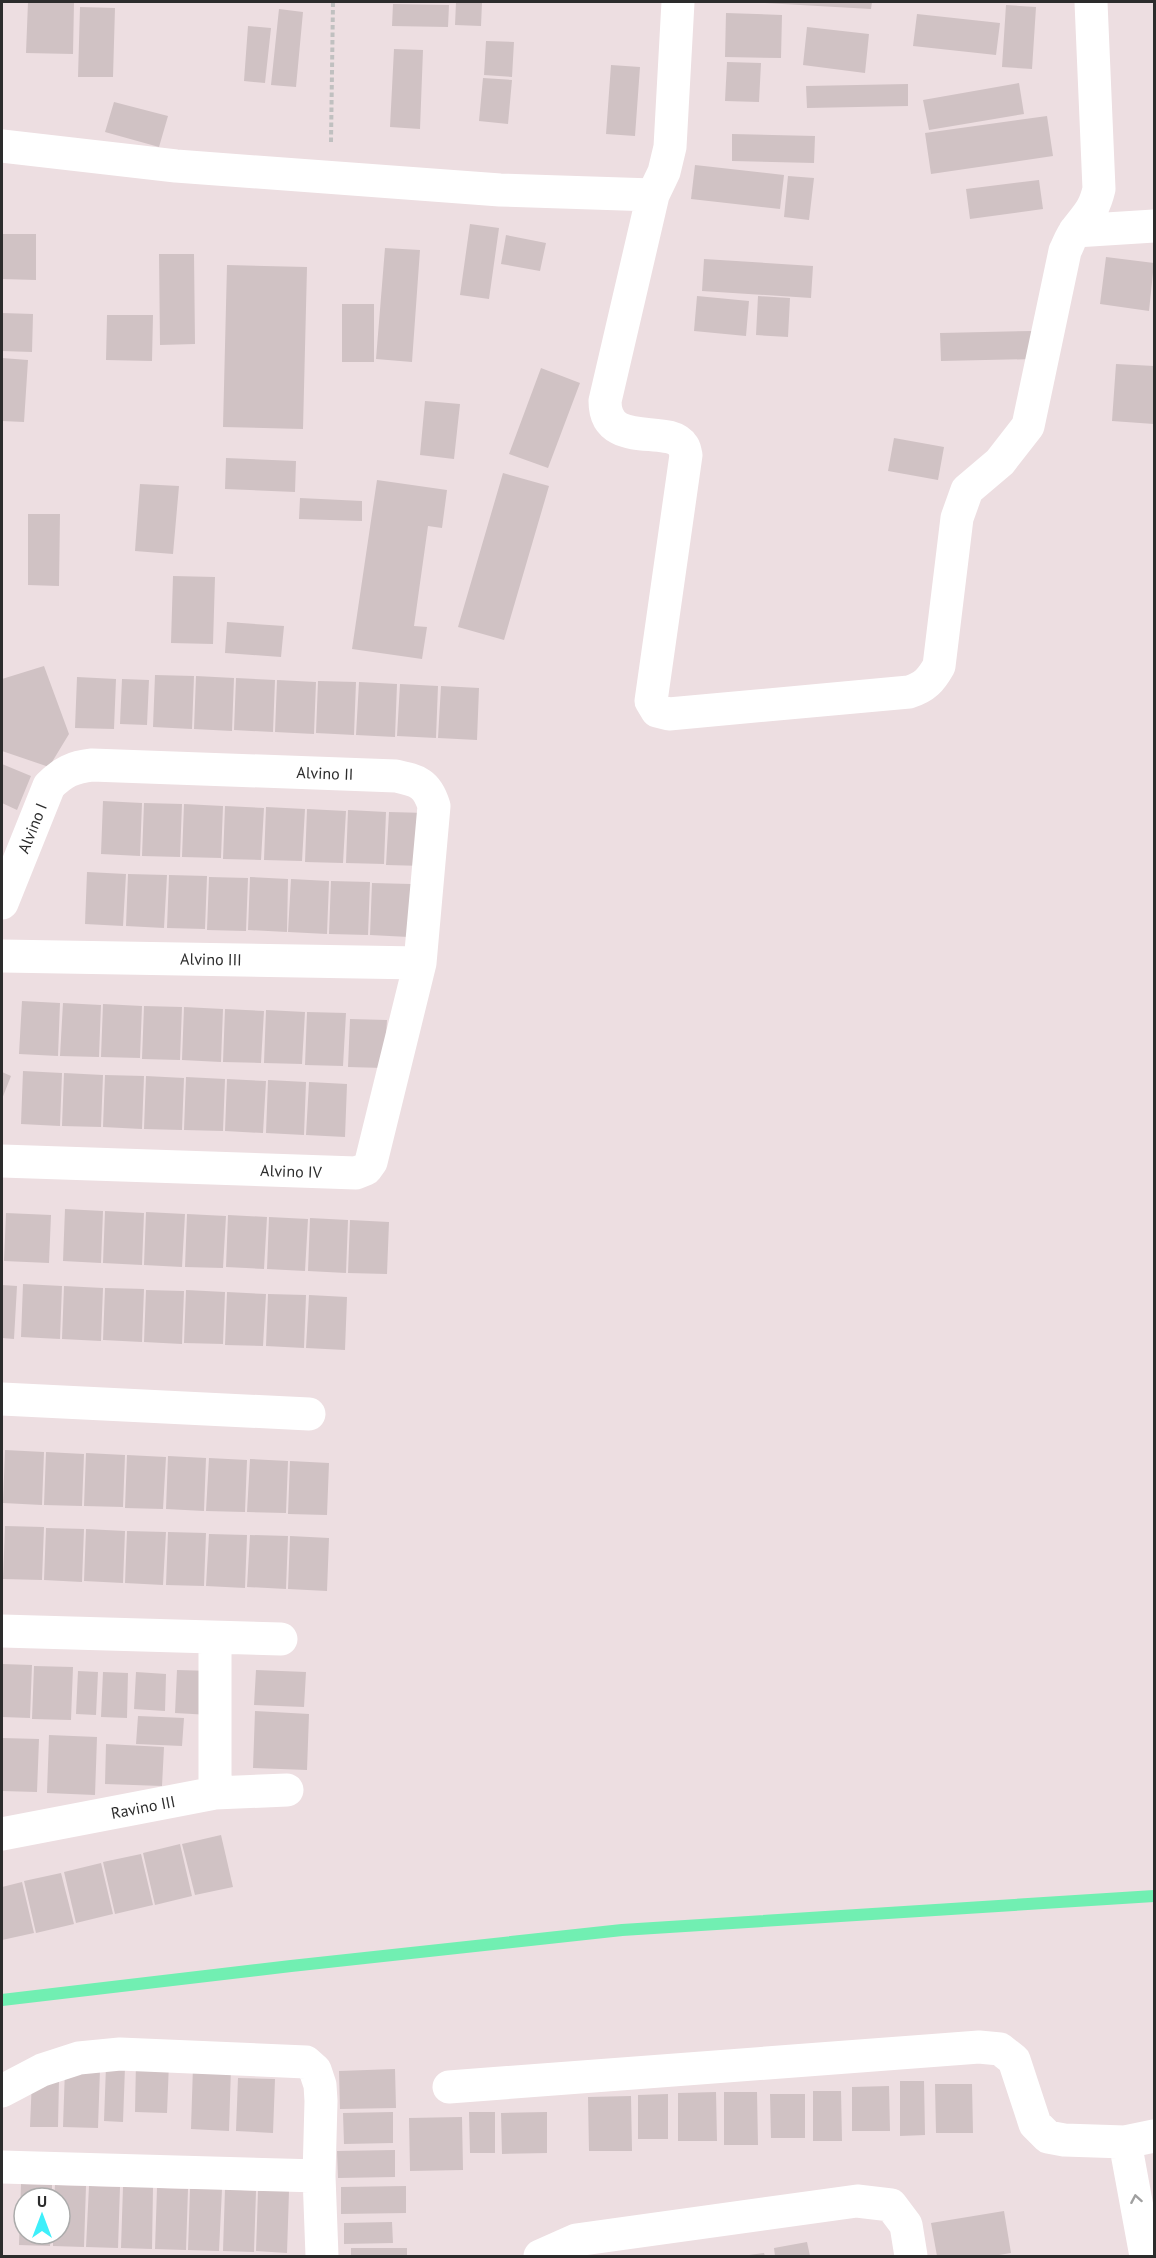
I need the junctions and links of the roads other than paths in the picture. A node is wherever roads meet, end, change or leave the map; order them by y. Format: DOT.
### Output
graph roads {
  1 [pos="678,2"];
  2 [pos="1090,2"];
  3 [pos="2,146"];
  4 [pos="653,195"];
  5 [pos="1155,226"];
  6 [pos="1076,231"];
  7 [pos="50,786"];
  8 [pos="2,903"];
  9 [pos="2,956"];
  10 [pos="420,963"];
  11 [pos="2,1161"];
  12 [pos="2,1399"];
  13 [pos="309,1414"];
  14 [pos="2,1631"];
  15 [pos="215,1638"];
  16 [pos="281,1639"];
  17 [pos="286,1790"];
  18 [pos="215,1793"];
  19 [pos="2,1833"];
  20 [pos="448,2087"];
  21 [pos="2,2091"];
  22 [pos="1140,2139"];
  23 [pos="2,2167"];
  24 [pos="319,2176"];
  25 [pos="322,2256"];
  26 [pos="540,2256"];
  27 [pos="911,2256"];
  28 [pos="1146,2256"];
  1 -- 4 [label="street"];
  2 -- 6 [label="street"];
  3 -- 4 [label="street"];
  4 -- 6 [label="street"];
  5 -- 6 [label="street"];
  7 -- 8 [label="street, Alvino I"];
  7 -- 10 [label="street, Alvino II"];
  9 -- 10 [label="street, Alvino III"];
  10 -- 11 [label="street, Alvino IV"];
  12 -- 13 [label="street"];
  14 -- 15 [label="street"];
  15 -- 16 [label="street"];
  15 -- 18 [label="street"];
  17 -- 18 [label="street, Ravino III"];
  18 -- 19 [label="street, Ravino III"];
  20 -- 22 [label="street"];
  21 -- 24 [label="street"];
  28 -- 22 [label="street, one-way"];
  23 -- 24 [label="street"];
  24 -- 25 [label="street"];
  26 -- 27 [label="street"];
}
